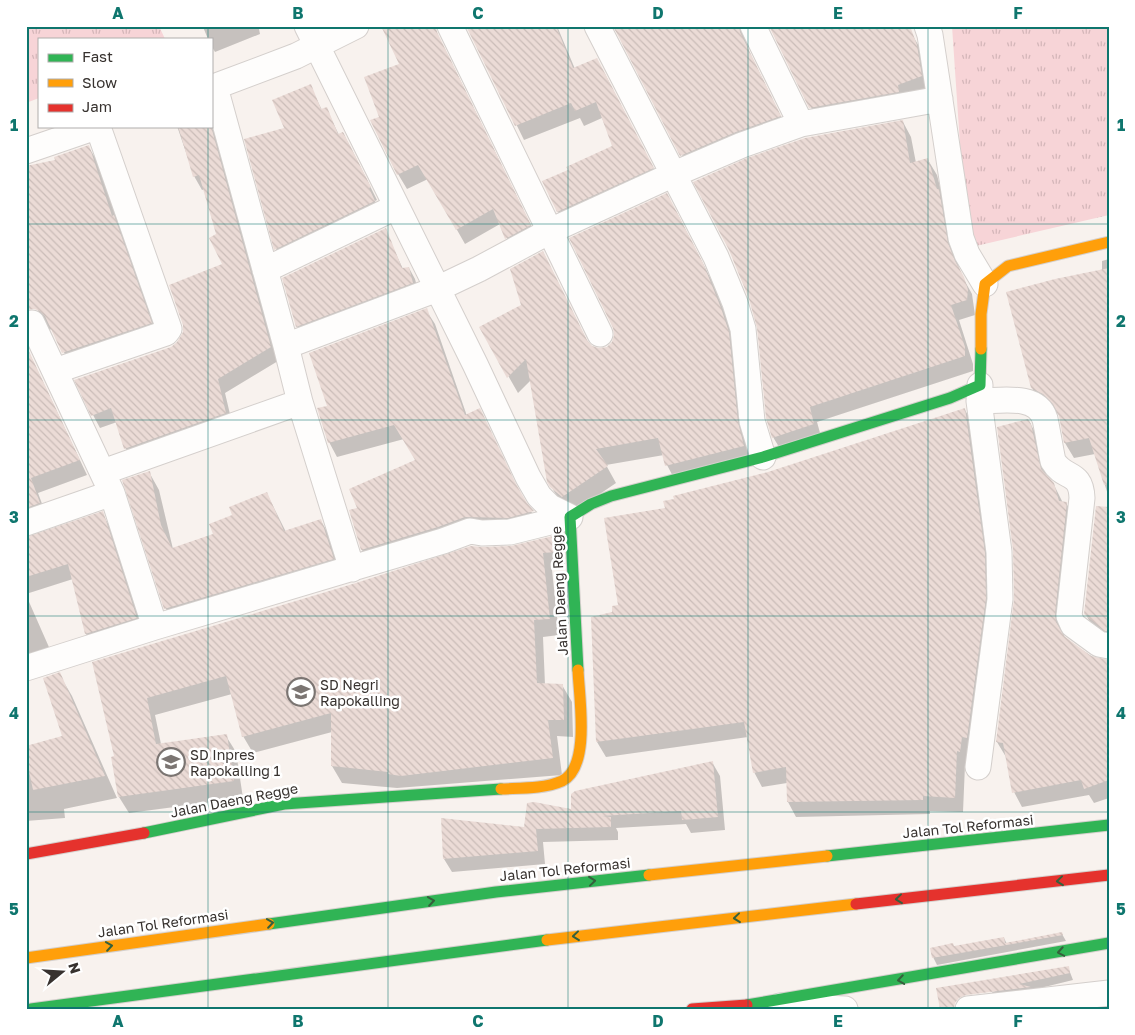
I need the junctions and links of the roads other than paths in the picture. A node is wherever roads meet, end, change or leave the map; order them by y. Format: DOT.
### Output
graph roads {
  1 [pos="356,26"];
  2 [pos="450,26"];
  3 [pos="596,26"];
  4 [pos="753,26"];
  5 [pos="927,26"];
  6 [pos="313,36"];
  7 [pos="213,87"];
  8 [pos="940,100"];
  9 [pos="801,124"];
  10 [pos="93,128"];
  11 [pos="100,128"];
  12 [pos="26,151"];
  13 [pos="672,174"];
  14 [pos="396,206"];
  15 [pos="550,231"];
  16 [pos="1109,242"];
  17 [pos="264,270"];
  18 [pos="985,284"];
  19 [pos="437,289"];
  20 [pos="28,320"];
  21 [pos="600,334"];
  22 [pos="286,346"];
  23 [pos="55,371"];
  24 [pos="979,393"];
  25 [pos="300,402"];
  26 [pos="763,457"];
  27 [pos="107,482"];
  28 [pos="570,517"];
  29 [pos="26,523"];
  30 [pos="352,569"];
  31 [pos="155,627"];
  32 [pos="1109,646"];
  33 [pos="26,668"];
  34 [pos="978,767"];
  35 [pos="1109,825"];
  36 [pos="26,854"];
  37 [pos="1109,875"];
  38 [pos="1109,943"];
  39 [pos="26,958"];
  40 [pos="1109,993"];
  41 [pos="747,1005"];
  42 [pos="31,1009"];
  43 [pos="692,1009"];
  44 [pos="845,1009"];
  45 [pos="968,1009"];
  1 -- 6 [label="street"];
  2 -- 15 [label="street"];
  3 -- 13 [label="street"];
  4 -- 9 [label="street"];
  5 -- 8 [label="street"];
  6 -- 7 [label="street"];
  6 -- 14 [label="street"];
  7 -- 17 [label="street"];
  8 -- 9 [label="street"];
  8 -- 18 [label="street"];
  9 -- 13 [label="street"];
  10 -- 12 [label="street"];
  11 -- 23 [label="street"];
  13 -- 15 [label="street"];
  13 -- 26 [label="street"];
  14 -- 17 [label="street"];
  14 -- 19 [label="street"];
  15 -- 19 [label="street"];
  15 -- 21 [label="street"];
  16 -- 18 [label="main road"];
  17 -- 22 [label="street"];
  18 -- 24 [label="main road"];
  19 -- 22 [label="street"];
  19 -- 28 [label="street"];
  20 -- 23 [label="street"];
  22 -- 25 [label="street"];
  23 -- 27 [label="street"];
  24 -- 26 [label="main road, Jalan Daeng Regge"];
  24 -- 32 [label="street"];
  24 -- 34 [label="street"];
  25 -- 27 [label="street"];
  25 -- 30 [label="street"];
  26 -- 28 [label="main road, Jalan Daeng Regge"];
  27 -- 29 [label="street"];
  27 -- 31 [label="street"];
  28 -- 30 [label="street"];
  28 -- 36 [label="main road, Jalan Daeng Regge"];
  30 -- 31 [label="street"];
  31 -- 33 [label="street"];
  39 -- 35 [label="main road, Jalan Tol Reformasi, one-way"];
  37 -- 42 [label="main road, one-way"];
  38 -- 41 [label="main road, one-way"];
  40 -- 45 [label="street"];
  41 -- 43 [label="main road"];
  41 -- 44 [label="street"];
}
